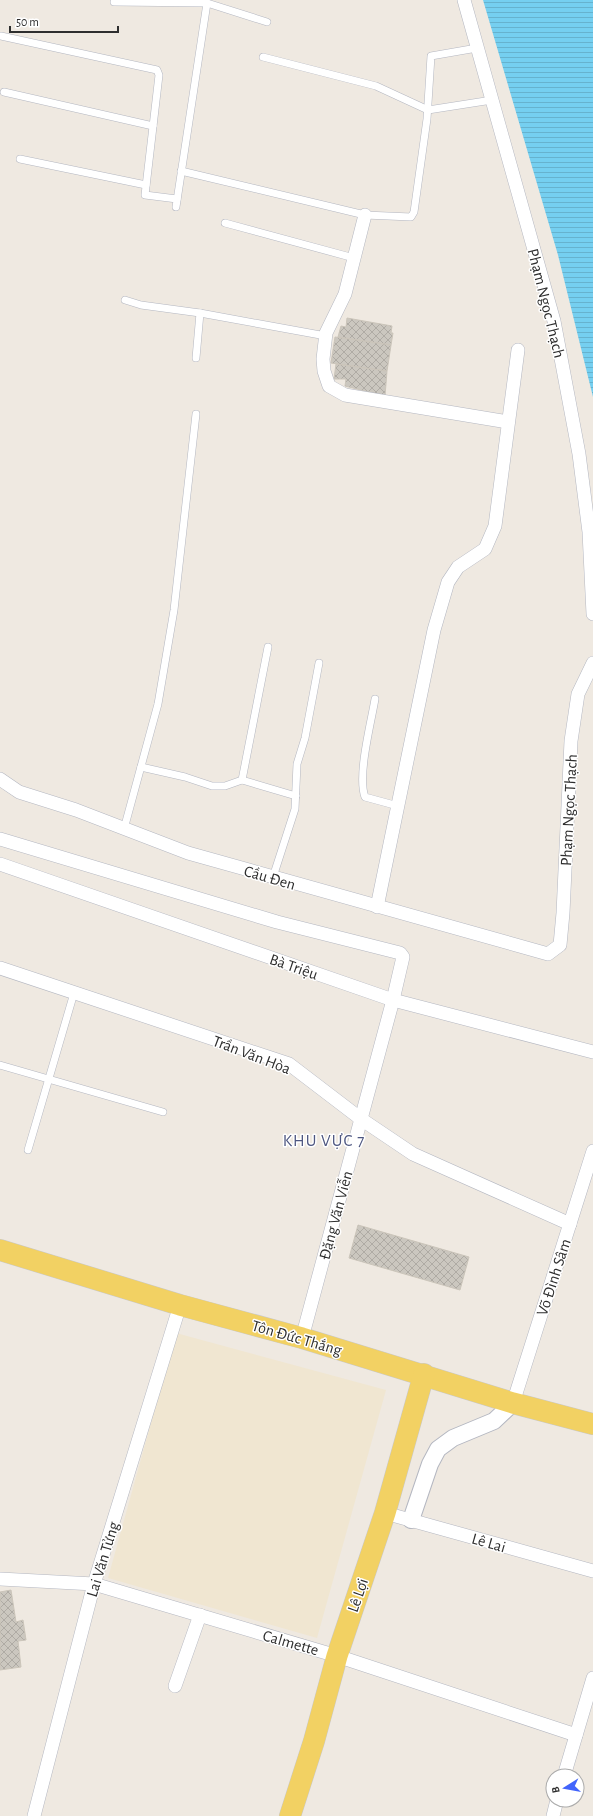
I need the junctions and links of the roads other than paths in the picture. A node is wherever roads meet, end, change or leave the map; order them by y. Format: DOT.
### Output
graph roads {
  1 [pos="464,0"];
  2 [pos="114,2"];
  3 [pos="207,3"];
  4 [pos="267,22"];
  5 [pos="1,36"];
  6 [pos="477,48"];
  7 [pos="263,57"];
  8 [pos="4,92"];
  9 [pos="492,100"];
  10 [pos="428,110"];
  11 [pos="153,126"];
  12 [pos="20,159"];
  13 [pos="181,171"];
  14 [pos="146,185"];
  15 [pos="177,199"];
  16 [pos="176,207"];
  17 [pos="365,215"];
  18 [pos="225,223"];
  19 [pos="354,258"];
  20 [pos="125,300"];
  21 [pos="200,313"];
  22 [pos="326,336"];
  23 [pos="518,350"];
  24 [pos="196,358"];
  25 [pos="196,414"];
  26 [pos="508,422"];
  27 [pos="593,614"];
  28 [pos="268,647"];
  29 [pos="319,663"];
  30 [pos="593,663"];
  31 [pos="375,699"];
  32 [pos="141,767"];
  33 [pos="0,779"];
  34 [pos="242,780"];
  35 [pos="296,796"];
  36 [pos="398,806"];
  37 [pos="124,829"];
  38 [pos="0,839"];
  39 [pos="0,864"];
  40 [pos="273,877"];
  41 [pos="377,907"];
  42 [pos="548,954"];
  43 [pos="0,968"];
  44 [pos="74,992"];
  45 [pos="393,1000"];
  46 [pos="593,1052"];
  47 [pos="0,1065"];
  48 [pos="49,1079"];
  49 [pos="163,1112"];
  50 [pos="361,1119"];
  51 [pos="28,1150"];
  52 [pos="593,1151"];
  53 [pos="570,1224"];
  54 [pos="0,1250"];
  55 [pos="180,1305"];
  56 [pos="302,1338"];
  57 [pos="424,1374"];
  58 [pos="513,1403"];
  59 [pos="593,1424"];
  60 [pos="385,1513"];
  61 [pos="411,1520"];
  62 [pos="593,1571"];
  63 [pos="0,1579"];
  64 [pos="94,1584"];
  65 [pos="200,1615"];
  66 [pos="337,1656"];
  67 [pos="593,1678"];
  68 [pos="175,1686"];
  69 [pos="576,1735"];
  70 [pos="566,1768"];
  71 [pos="34,1816"];
  72 [pos="290,1816"];
  1 -- 6 [label="street, Phạm Ngọc Thạch"];
  2 -- 3 [label="lane"];
  3 -- 4 [label="lane"];
  3 -- 13 [label="lane"];
  5 -- 11 [label="lane"];
  6 -- 9 [label="street, Phạm Ngọc Thạch"];
  6 -- 10 [label="lane"];
  7 -- 10 [label="lane"];
  8 -- 11 [label="lane"];
  9 -- 10 [label="lane"];
  9 -- 27 [label="street, Phạm Ngọc Thạch"];
  10 -- 17 [label="lane"];
  11 -- 14 [label="lane"];
  12 -- 14 [label="lane"];
  13 -- 15 [label="lane"];
  13 -- 17 [label="lane"];
  14 -- 15 [label="lane"];
  15 -- 16 [label="lane"];
  17 -- 19 [label="street"];
  18 -- 19 [label="lane"];
  19 -- 22 [label="street"];
  20 -- 21 [label="lane"];
  21 -- 22 [label="lane"];
  21 -- 24 [label="lane"];
  22 -- 26 [label="street"];
  23 -- 26 [label="street"];
  25 -- 32 [label="lane"];
  26 -- 36 [label="street"];
  28 -- 34 [label="lane"];
  29 -- 35 [label="lane"];
  30 -- 42 [label="street, Phạm Ngọc Thạch"];
  31 -- 36 [label="lane"];
  32 -- 34 [label="lane"];
  32 -- 37 [label="lane"];
  33 -- 37 [label="street, Cầu Đen"];
  34 -- 35 [label="lane"];
  35 -- 40 [label="lane"];
  36 -- 41 [label="street"];
  37 -- 40 [label="street, Cầu Đen"];
  38 -- 45 [label="street, Đặng Văn Viễn"];
  39 -- 45 [label="street, Bà Triệu"];
  40 -- 41 [label="street, Cầu Đen"];
  41 -- 42 [label="street, Cầu Đen"];
  43 -- 44 [label="street, Trần Văn Hòa"];
  44 -- 48 [label="lane"];
  44 -- 50 [label="street, Trần Văn Hòa"];
  45 -- 46 [label="street, Bà Triệu"];
  45 -- 50 [label="street, Đặng Văn Viễn"];
  47 -- 48 [label="lane"];
  48 -- 49 [label="lane"];
  48 -- 51 [label="lane"];
  50 -- 53 [label="street, Trần Văn Hòa"];
  50 -- 56 [label="street, Đặng Văn Viễn"];
  52 -- 53 [label="street, Võ Đình Sâm"];
  53 -- 58 [label="street, Võ Đình Sâm"];
  54 -- 55 [label="main road, Tôn Đức Thắng"];
  55 -- 56 [label="main road, Tôn Đức Thắng"];
  55 -- 64 [label="street, Lai Văn Tửng"];
  56 -- 57 [label="main road, Tôn Đức Thắng"];
  57 -- 58 [label="main road, Tôn Đức Thắng"];
  57 -- 60 [label="main road, Lê Lợi"];
  58 -- 59 [label="main road, Tôn Đức Thắng"];
  58 -- 61 [label="street"];
  60 -- 61 [label="street, Lê Lai"];
  60 -- 66 [label="main road, Lê Lợi"];
  61 -- 62 [label="street, Lê Lai"];
  63 -- 64 [label="street, Calmette"];
  64 -- 65 [label="street, Calmette"];
  64 -- 71 [label="street, Lai Văn Tửng"];
  65 -- 66 [label="street, Calmette"];
  65 -- 68 [label="street"];
  66 -- 69 [label="street, Calmette"];
  66 -- 72 [label="main road, Lê Lợi"];
  67 -- 69 [label="street"];
  69 -- 70 [label="street"];
}
